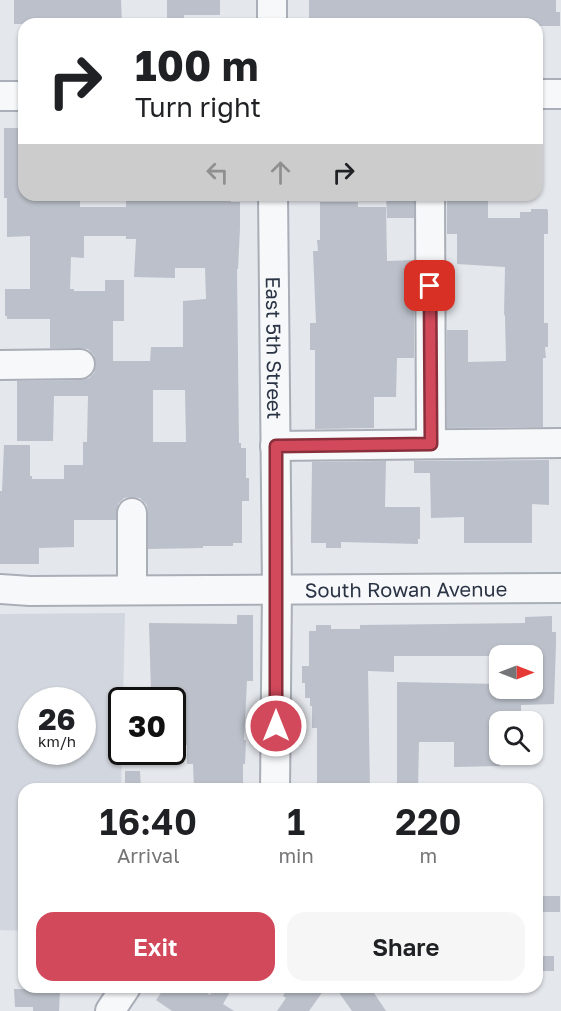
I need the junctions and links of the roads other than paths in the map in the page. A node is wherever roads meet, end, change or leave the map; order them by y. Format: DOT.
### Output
graph roads {
  1 [pos="272,0"];
  2 [pos="272,18"];
  3 [pos="543,94"];
  4 [pos="561,94"];
  5 [pos="0,96"];
  6 [pos="18,96"];
  7 [pos="273,201"];
  8 [pos="430,201"];
  9 [pos="80,364"];
  10 [pos="0,365"];
  11 [pos="561,443"];
  12 [pos="431,444"];
  13 [pos="276,446"];
  14 [pos="126,514"];
  15 [pos="561,588"];
  16 [pos="0,589"];
  17 [pos="277,589"];
  18 [pos="126,590"];
  19 [pos="275,783"];
  20 [pos="122,993"];
  21 [pos="110,1011"];
  1 -- 2 [label="street"];
  3 -- 4 [label="street"];
  5 -- 6 [label="street"];
  7 -- 13 [label="street, East 5th Street"];
  8 -- 12 [label="street"];
  9 -- 10 [label="street"];
  11 -- 12 [label="street"];
  12 -- 13 [label="street"];
  13 -- 17 [label="street, East 5th Street"];
  14 -- 18 [label="street"];
  15 -- 17 [label="street, South Rowan Avenue"];
  16 -- 18 [label="street, South Rowan Avenue"];
  17 -- 18 [label="street, South Rowan Avenue"];
  17 -- 19 [label="street, East 5th Street"];
  20 -- 21 [label="street"];
}
